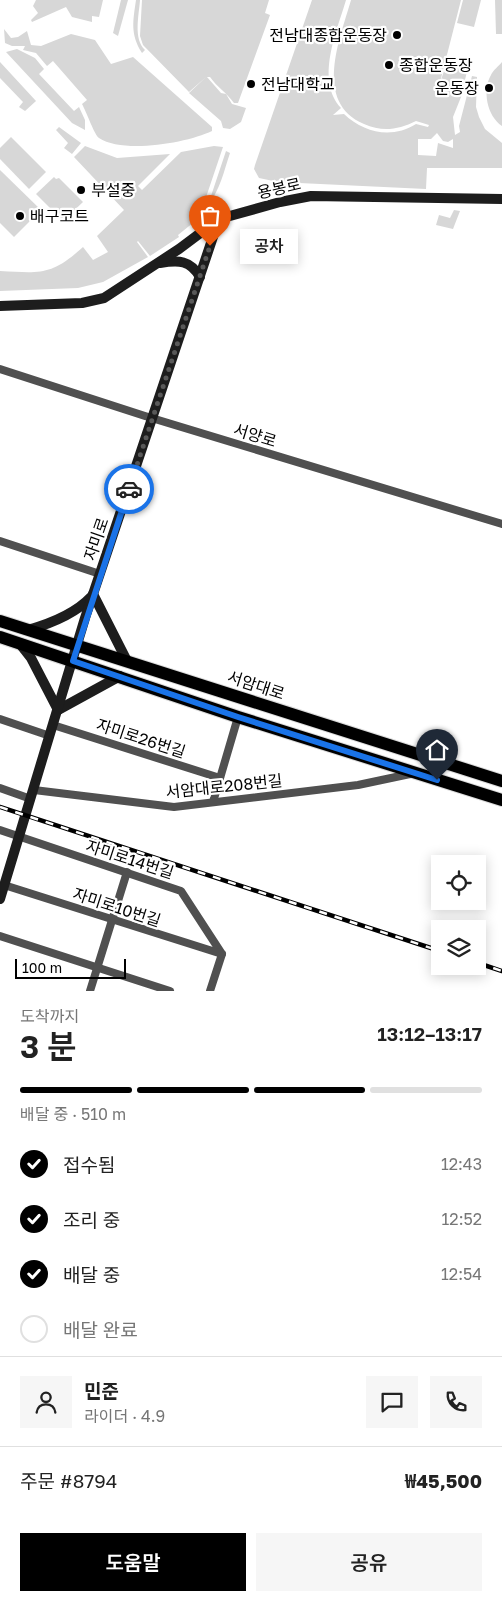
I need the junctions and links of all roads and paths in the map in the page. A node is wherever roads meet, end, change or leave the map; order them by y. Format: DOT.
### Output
graph roads {
  1 [pos="502,199"];
  2 [pos="219,219"];
  3 [pos="157,263"];
  4 [pos="200,277"];
  5 [pos="0,306"];
  6 [pos="0,369"];
  7 [pos="154,418"];
  8 [pos="502,524"];
  9 [pos="0,541"];
  10 [pos="100,574"];
  11 [pos="93,594"];
  12 [pos="0,621"];
  13 [pos="28,630"];
  14 [pos="0,636"];
  15 [pos="19,643"];
  16 [pos="78,646"];
  17 [pos="73,661"];
  18 [pos="127,661"];
  19 [pos="120,676"];
  20 [pos="58,710"];
  21 [pos="238,717"];
  22 [pos="0,719"];
  23 [pos="53,725"];
  24 [pos="50,736"];
  25 [pos="416,773"];
  26 [pos="220,778"];
  27 [pos="502,781"];
  28 [pos="0,788"];
  29 [pos="32,794"];
  30 [pos="502,800"];
  31 [pos="213,802"];
  32 [pos="0,830"];
  33 [pos="19,836"];
  34 [pos="127,872"];
  35 [pos="4,885"];
  36 [pos="0,899"];
  37 [pos="112,920"];
  38 [pos="0,936"];
  39 [pos="222,954"];
  40 [pos="97,968"];
  41 [pos="90,991"];
  42 [pos="170,991"];
  43 [pos="210,991"];
  1 -- 2 [label="street, 용봉로"];
  2 -- 3 [label="street, 용봉로"];
  2 -- 4 [label="street, 자미로"];
  3 -- 4 [label="street"];
  3 -- 5 [label="street, 용봉로"];
  4 -- 7 [label="street, 자미로"];
  6 -- 7 [label="street, 서양로"];
  7 -- 8 [label="street, 서양로"];
  7 -- 10 [label="street, 자미로"];
  9 -- 10 [label="street"];
  10 -- 11 [label="street, 자미로"];
  11 -- 13 [label="street"];
  11 -- 16 [label="street, 자미로"];
  11 -- 18 [label="street"];
  12 -- 13 [label="main road, 서암대로"];
  13 -- 16 [label="main road, 서암대로"];
  14 -- 15 [label="main road"];
  15 -- 17 [label="main road"];
  15 -- 20 [label="street"];
  16 -- 17 [label="street, 자미로"];
  16 -- 18 [label="main road, 서암대로"];
  17 -- 19 [label="main road"];
  17 -- 20 [label="street, 자미로"];
  18 -- 27 [label="main road, 서암대로"];
  19 -- 20 [label="street"];
  19 -- 21 [label="main road"];
  20 -- 23 [label="street, 자미로"];
  21 -- 25 [label="main road"];
  21 -- 26 [label="street"];
  22 -- 24 [label="street"];
  23 -- 24 [label="street, 자미로"];
  23 -- 26 [label="street, 자미로26번길"];
  24 -- 29 [label="street, 자미로"];
  25 -- 30 [label="main road"];
  25 -- 31 [label="street, 서암대로208번길"];
  26 -- 31 [label="street"];
  28 -- 29 [label="street, 서암대로208번길"];
  29 -- 31 [label="street, 서암대로208번길"];
  29 -- 33 [label="street, 자미로"];
  32 -- 33 [label="street, 자미로14번길"];
  33 -- 34 [label="street, 자미로14번길"];
  33 -- 35 [label="street, 자미로"];
  34 -- 37 [label="street"];
  34 -- 39 [label="street, 자미로14번길"];
  35 -- 36 [label="street, 자미로"];
  35 -- 37 [label="street, 자미로10번길"];
  37 -- 39 [label="street, 자미로10번길"];
  37 -- 40 [label="street"];
  38 -- 40 [label="street"];
  39 -- 43 [label="street"];
  40 -- 41 [label="street"];
  40 -- 42 [label="street"];
}
